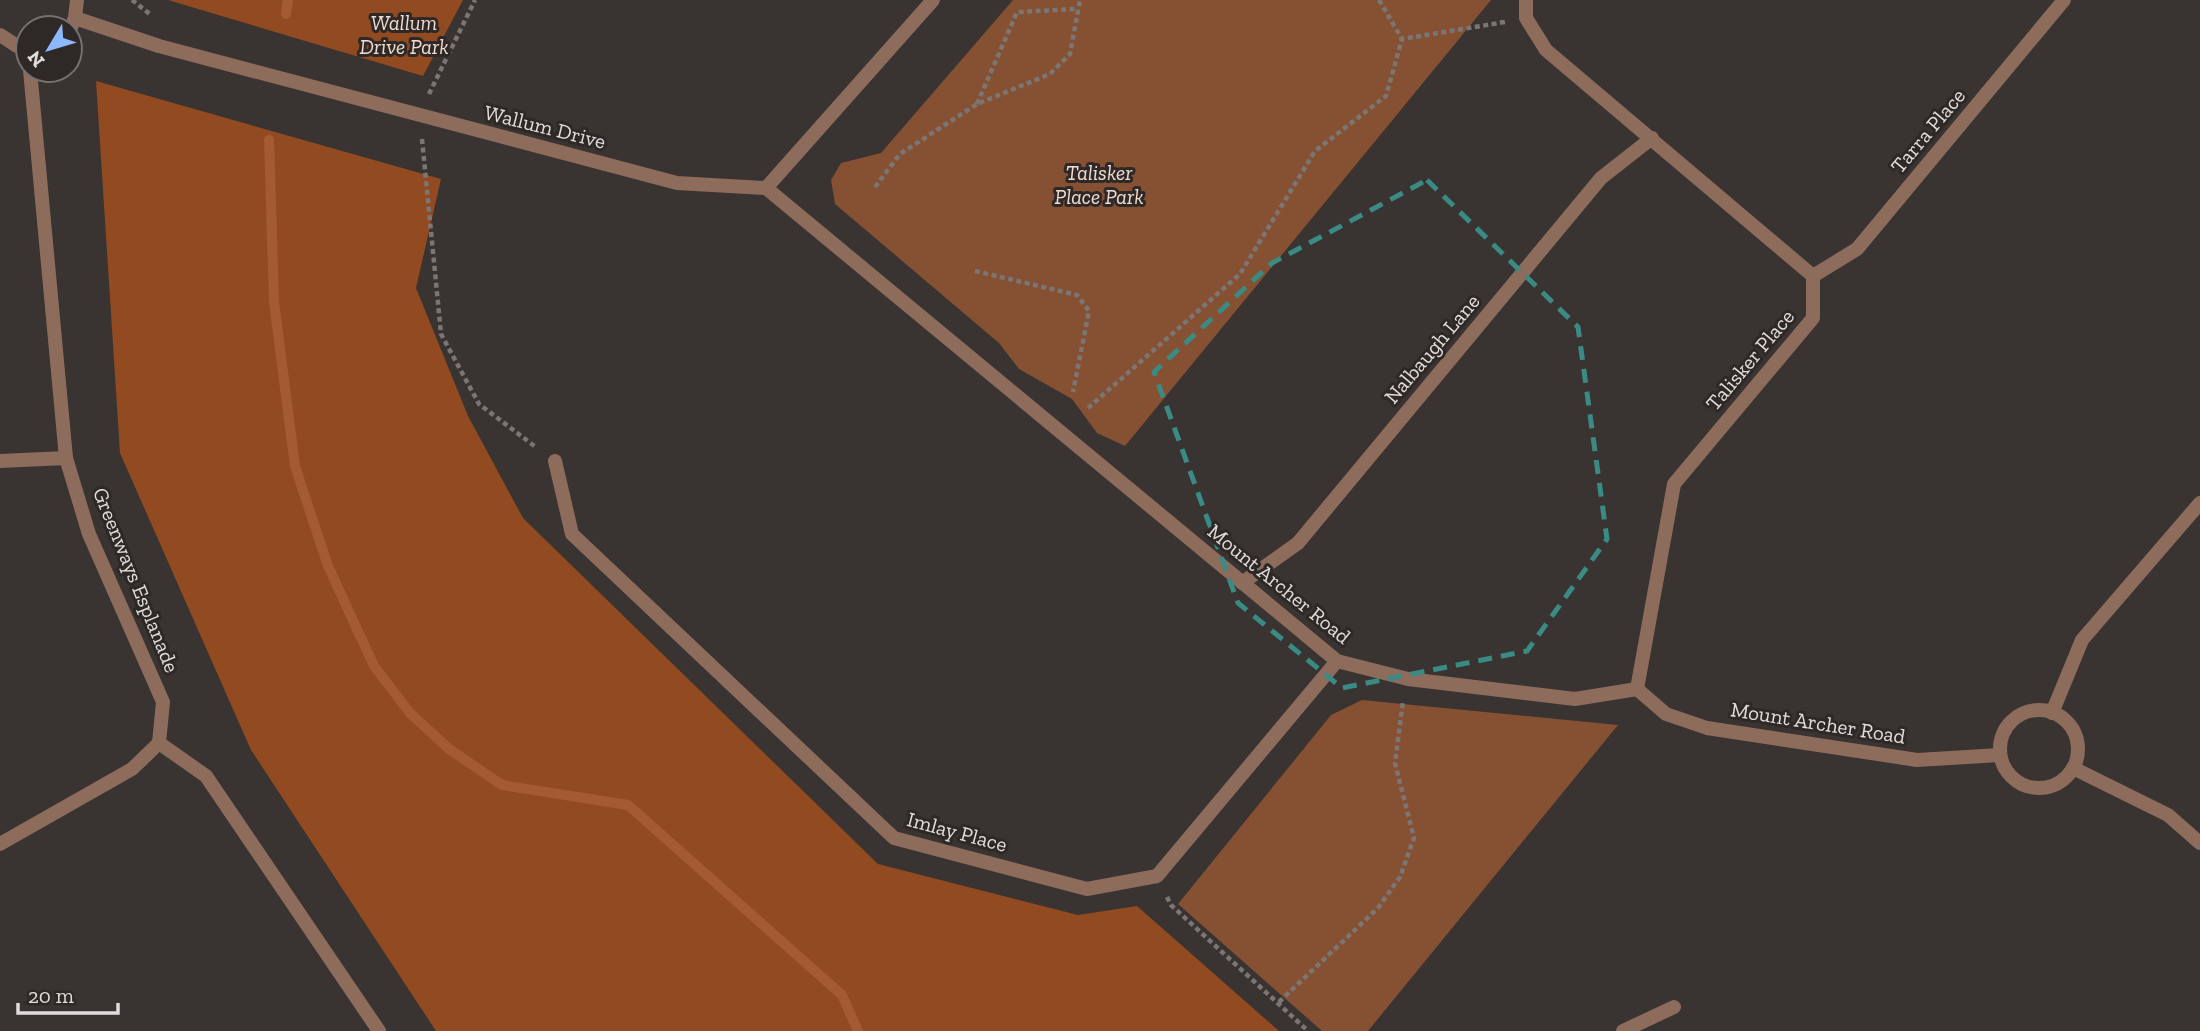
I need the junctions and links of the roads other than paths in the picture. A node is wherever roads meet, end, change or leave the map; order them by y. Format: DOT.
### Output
graph roads {
  1 [pos="933,0"];
  2 [pos="1526,0"];
  3 [pos="2064,0"];
  4 [pos="84,27"];
  5 [pos="31,84"];
  6 [pos="1651,138"];
  7 [pos="766,188"];
  8 [pos="1813,275"];
  9 [pos="66,458"];
  10 [pos="0,461"];
  11 [pos="555,461"];
  12 [pos="2200,503"];
  13 [pos="1242,583"];
  14 [pos="1337,661"];
  15 [pos="1637,689"];
  16 [pos="2052,713"];
  17 [pos="159,743"];
  18 [pos="2000,755"];
  19 [pos="2073,768"];
  20 [pos="2200,843"];
  21 [pos="0,845"];
  22 [pos="1674,1007"];
  23 [pos="379,1031"];
  24 [pos="1623,1031"];
  1 -- 7 [label="street"];
  2 -- 6 [label="street"];
  3 -- 8 [label="street, Tarra Place"];
  4 -- 7 [label="street, Wallum Drive"];
  5 -- 9 [label="street, Greenways Esplanade"];
  6 -- 8 [label="street"];
  6 -- 13 [label="street, Nalbaugh Lane"];
  7 -- 13 [label="street, Mount Archer Road"];
  8 -- 15 [label="street, Talisker Place"];
  9 -- 10 [label="street"];
  9 -- 17 [label="street, Greenways Esplanade"];
  11 -- 14 [label="street, Imlay Place"];
  12 -- 16 [label="street"];
  13 -- 14 [label="street, Mount Archer Road"];
  14 -- 15 [label="street, Mount Archer Road"];
  15 -- 18 [label="street, Mount Archer Road"];
  16 -- 18 [label="street"];
  16 -- 19 [label="street"];
  17 -- 21 [label="street"];
  17 -- 23 [label="street"];
  18 -- 19 [label="street"];
  19 -- 20 [label="street"];
  22 -- 24 [label="street"];
}
